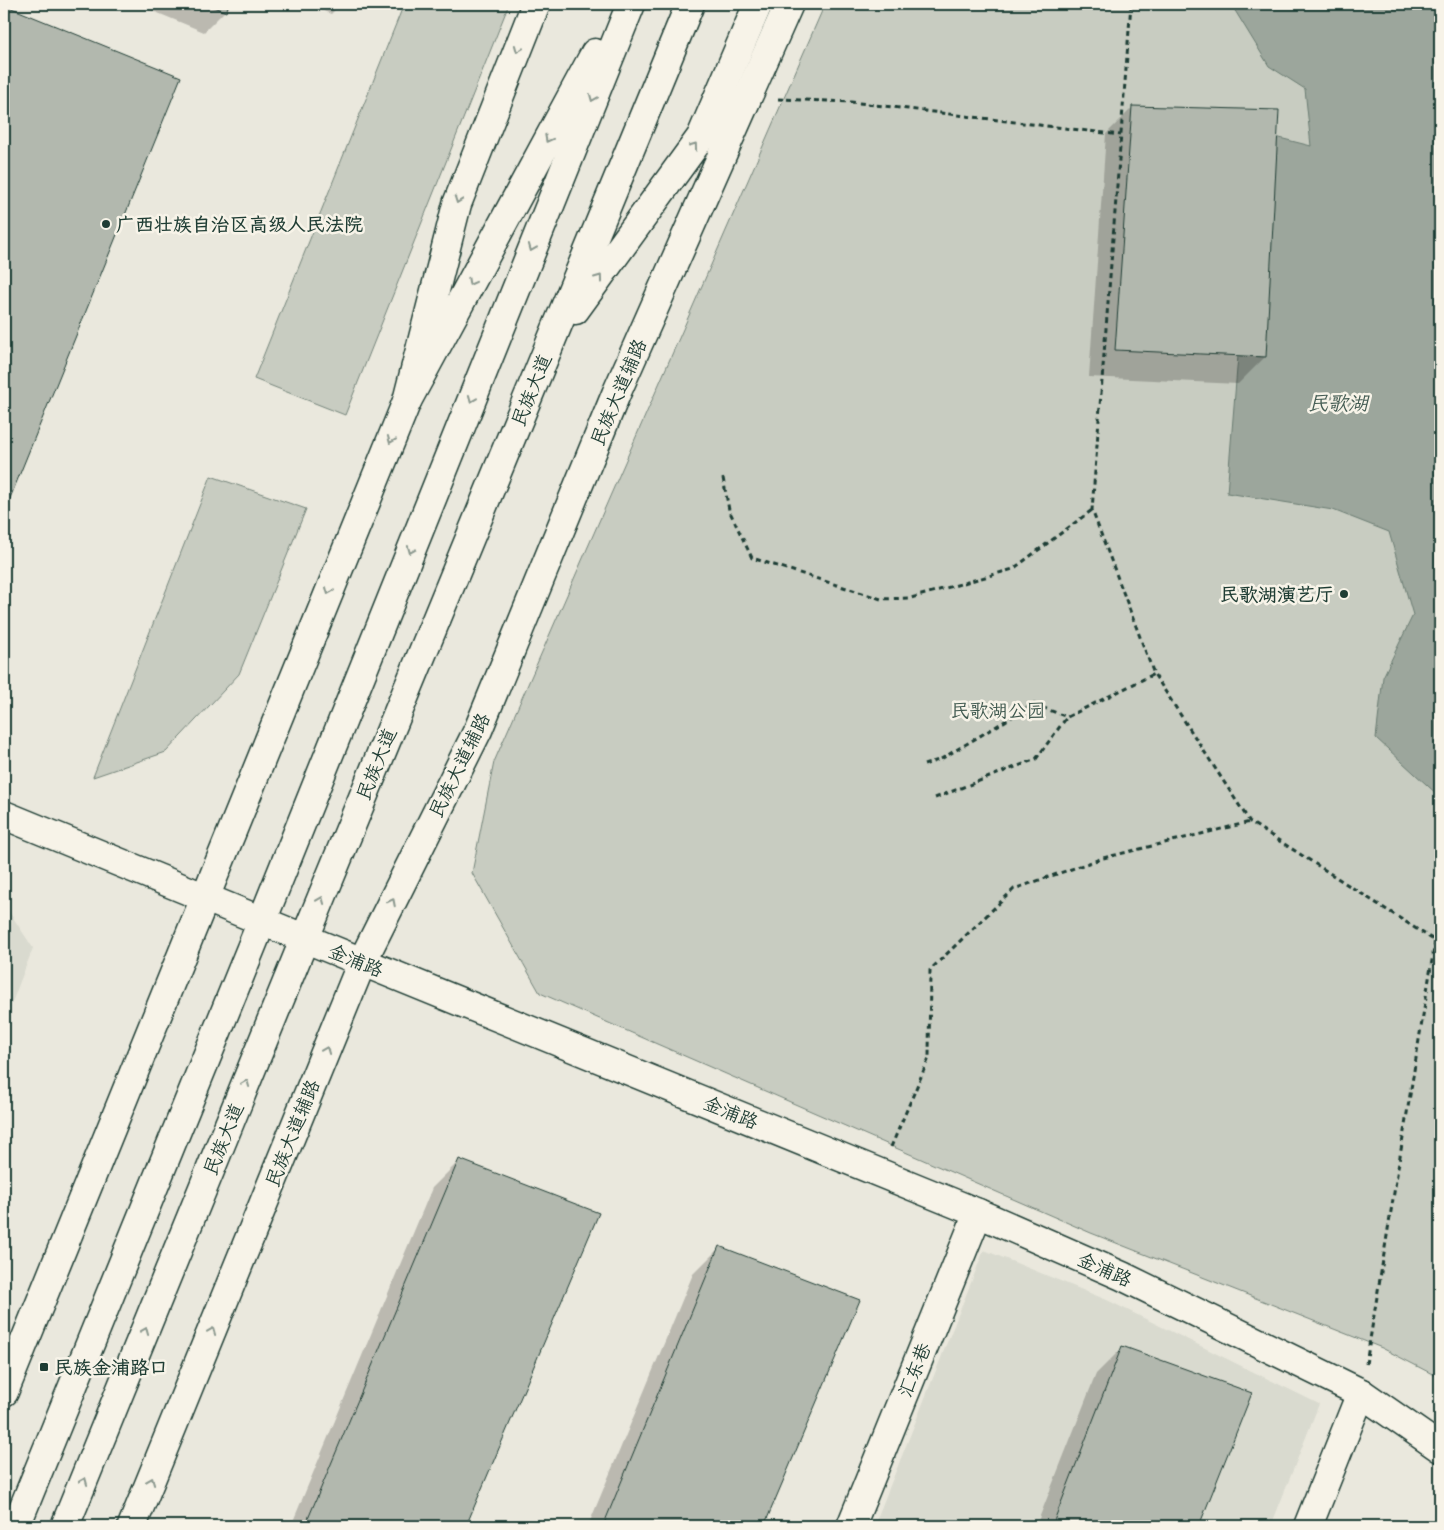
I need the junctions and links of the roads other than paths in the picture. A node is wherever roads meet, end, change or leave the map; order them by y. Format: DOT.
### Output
graph roads {
  1 [pos="536,4"];
  2 [pos="621,4"];
  3 [pos="631,4"];
  4 [pos="690,4"];
  5 [pos="758,4"];
  6 [pos="789,4"];
  7 [pos="549,346"];
  8 [pos="407,401"];
  9 [pos="4,815"];
  10 [pos="205,898"];
  11 [pos="262,921"];
  12 [pos="305,938"];
  13 [pos="362,962"];
  14 [pos="978,1213"];
  15 [pos="4,1392"];
  16 [pos="1361,1393"];
  17 [pos="1440,1448"];
  18 [pos="16,1526"];
  19 [pos="65,1526"];
  20 [pos="132,1526"];
  21 [pos="851,1526"];
  22 [pos="1308,1526"];
  1 -- 8 [label="main road, one-way"];
  2 -- 8 [label="main road, one-way"];
  3 -- 11 [label="main road, one-way"];
  4 -- 7 [label="main road, 民族大道"];
  7 -- 5 [label="main road, one-way"];
  13 -- 6 [label="main road, 民族大道辅路, one-way"];
  12 -- 7 [label="main road, 民族大道, one-way"];
  8 -- 10 [label="main road, one-way"];
  9 -- 10 [label="main road, 金浦路"];
  10 -- 11 [label="main road, 金浦路"];
  10 -- 15 [label="main road"];
  11 -- 12 [label="main road, 金浦路"];
  11 -- 18 [label="main road"];
  12 -- 13 [label="main road, 金浦路"];
  19 -- 12 [label="main road, 民族大道, one-way"];
  13 -- 14 [label="main road, 金浦路"];
  20 -- 13 [label="main road, 民族大道辅路, one-way"];
  14 -- 16 [label="main road, 金浦路"];
  14 -- 21 [label="main road, 汇东巷"];
  16 -- 17 [label="main road, 金浦路"];
  16 -- 22 [label="main road"];
}
